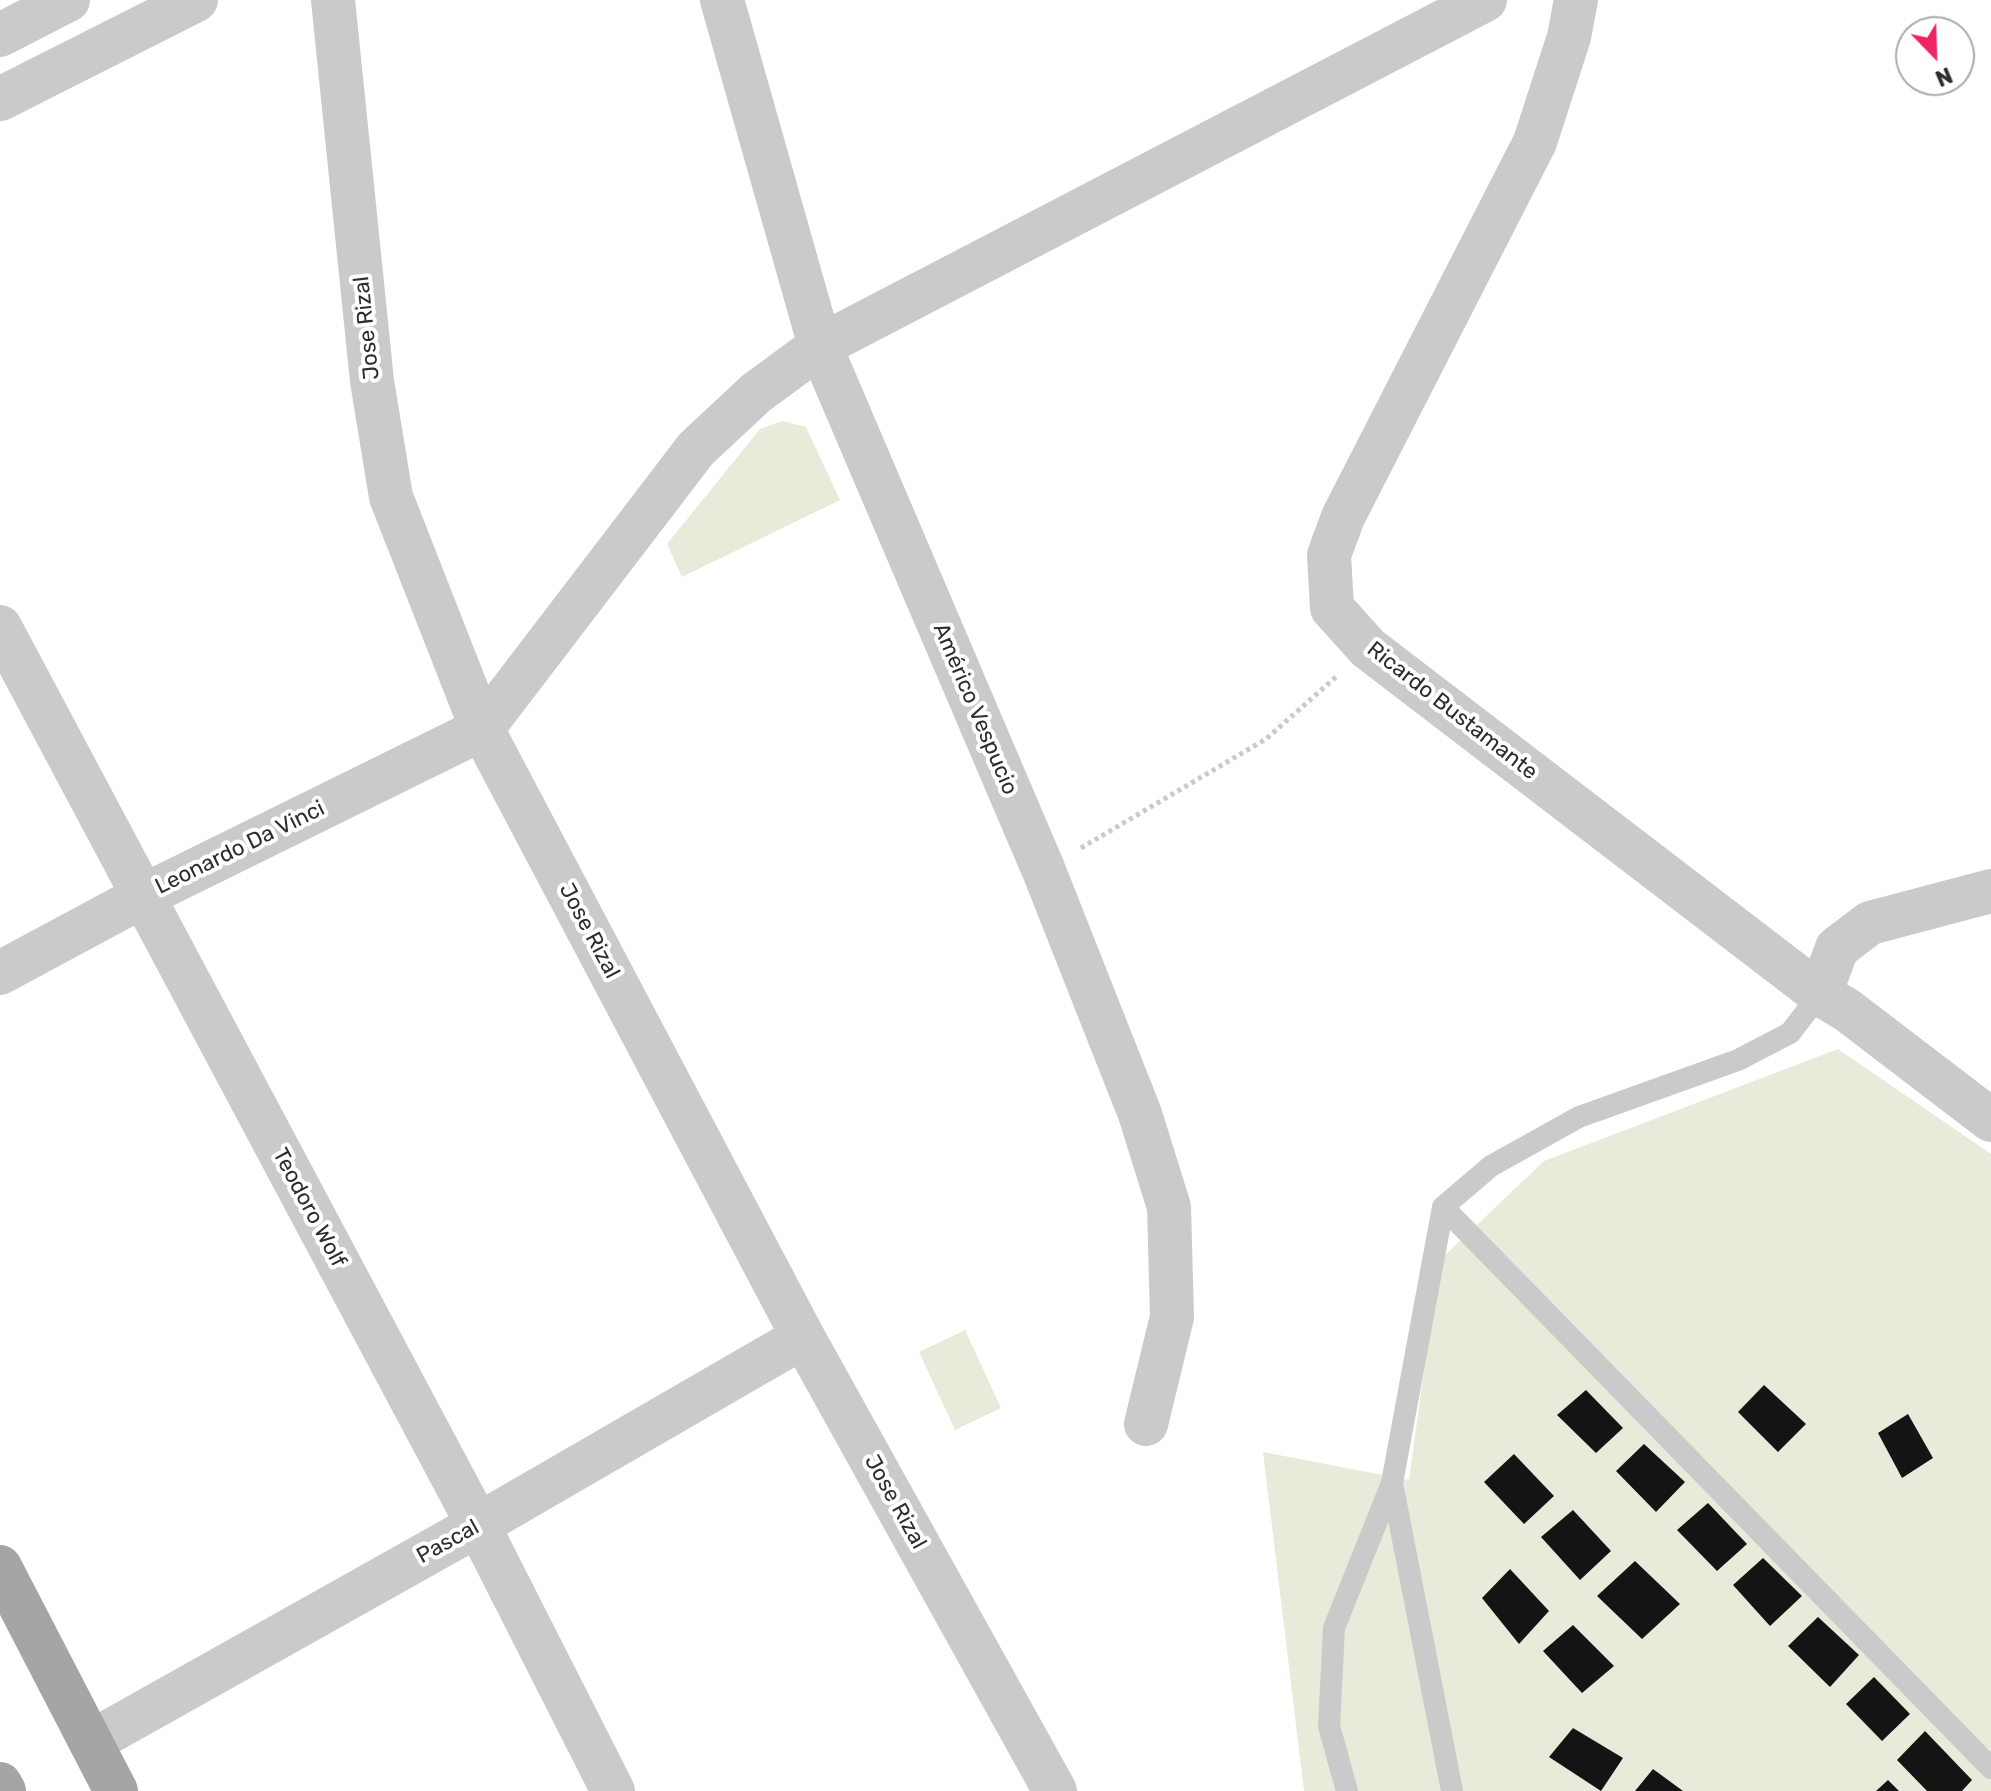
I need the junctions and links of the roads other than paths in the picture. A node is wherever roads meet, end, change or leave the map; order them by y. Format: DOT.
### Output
graph roads {
  1 [pos="68,0"];
  2 [pos="196,0"];
  3 [pos="333,0"];
  4 [pos="722,0"];
  5 [pos="1485,0"];
  6 [pos="1576,0"];
  7 [pos="0,35"];
  8 [pos="0,99"];
  9 [pos="820,346"];
  10 [pos="0,627"];
  11 [pos="482,729"];
  12 [pos="1991,891"];
  13 [pos="143,896"];
  14 [pos="0,973"];
  15 [pos="1820,994"];
  16 [pos="1991,1120"];
  17 [pos="1443,1207"];
  18 [pos="803,1337"];
  19 [pos="1146,1424"];
  20 [pos="1392,1483"];
  21 [pos="478,1525"];
  22 [pos="0,1567"];
  23 [pos="91,1742"];
  24 [pos="1991,1768"];
  25 [pos="0,1784"];
  26 [pos="4,1791"];
  27 [pos="116,1791"];
  28 [pos="613,1791"];
  29 [pos="1055,1791"];
  30 [pos="1347,1791"];
  31 [pos="1452,1791"];
  1 -- 7 [label="street"];
  2 -- 8 [label="street"];
  3 -- 11 [label="street, Jose Rizal"];
  4 -- 9 [label="street, Américo Vespucio"];
  5 -- 9 [label="street"];
  6 -- 15 [label="street, Ricardo Bustamante"];
  9 -- 11 [label="street"];
  9 -- 19 [label="street, Américo Vespucio"];
  10 -- 13 [label="street, Teodoro Wolf"];
  11 -- 13 [label="street, Leonardo Da Vinci"];
  11 -- 18 [label="street, Jose Rizal"];
  12 -- 15 [label="street"];
  13 -- 14 [label="street, Leonardo Da Vinci"];
  13 -- 21 [label="street, Teodoro Wolf"];
  15 -- 16 [label="street, Ricardo Bustamante"];
  15 -- 17 [label="lane"];
  17 -- 20 [label="lane"];
  17 -- 24 [label="lane"];
  18 -- 21 [label="street, Pascal"];
  18 -- 29 [label="street, Jose Rizal"];
  20 -- 30 [label="lane"];
  20 -- 31 [label="lane"];
  21 -- 23 [label="street, Pascal"];
  21 -- 28 [label="street, Teodoro Wolf"];
  22 -- 23 [label="main road"];
  23 -- 27 [label="main road"];
  25 -- 26 [label="main road"];
}
